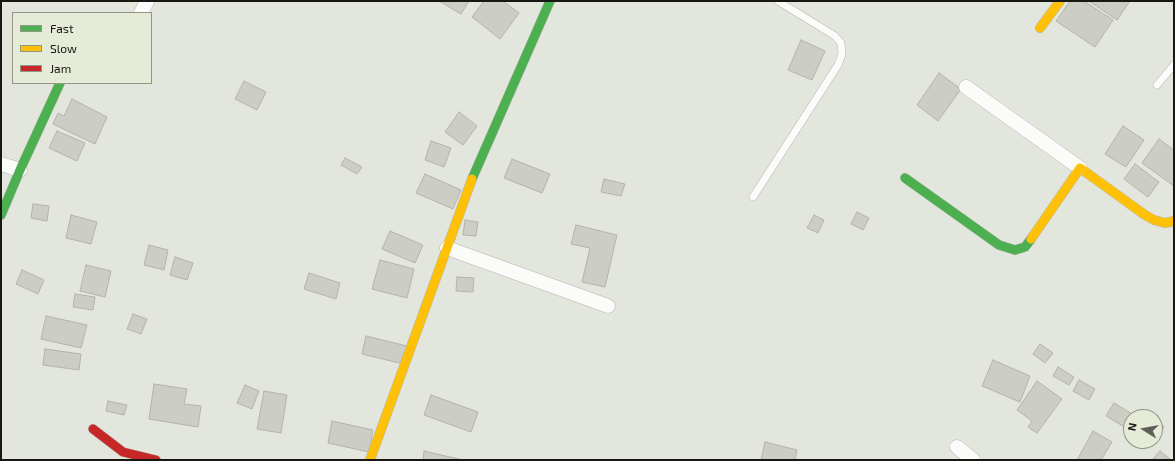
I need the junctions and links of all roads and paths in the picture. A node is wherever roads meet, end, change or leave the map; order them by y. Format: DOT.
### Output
graph roads {
  1 [pos="147,1"];
  2 [pos="550,1"];
  3 [pos="778,1"];
  4 [pos="1060,1"];
  5 [pos="142,12"];
  6 [pos="1040,28"];
  7 [pos="1174,65"];
  8 [pos="60,84"];
  9 [pos="1157,86"];
  10 [pos="966,87"];
  11 [pos="1,164"];
  12 [pos="1080,168"];
  13 [pos="20,170"];
  14 [pos="905,178"];
  15 [pos="753,197"];
  16 [pos="1,215"];
  17 [pos="1174,221"];
  18 [pos="447,248"];
  19 [pos="608,306"];
  20 [pos="93,429"];
  21 [pos="957,447"];
  22 [pos="156,460"];
  23 [pos="370,460"];
  24 [pos="973,460"];
  1 -- 5 [label="street"];
  2 -- 18 [label="street"];
  3 -- 15 [label="lane"];
  4 -- 6 [label="street"];
  7 -- 9 [label="lane"];
  8 -- 13 [label="street"];
  10 -- 12 [label="street"];
  11 -- 13 [label="street"];
  12 -- 14 [label="street"];
  12 -- 17 [label="street"];
  13 -- 16 [label="street"];
  18 -- 19 [label="street"];
  18 -- 23 [label="street"];
  20 -- 22 [label="street"];
  21 -- 24 [label="street"];
}
